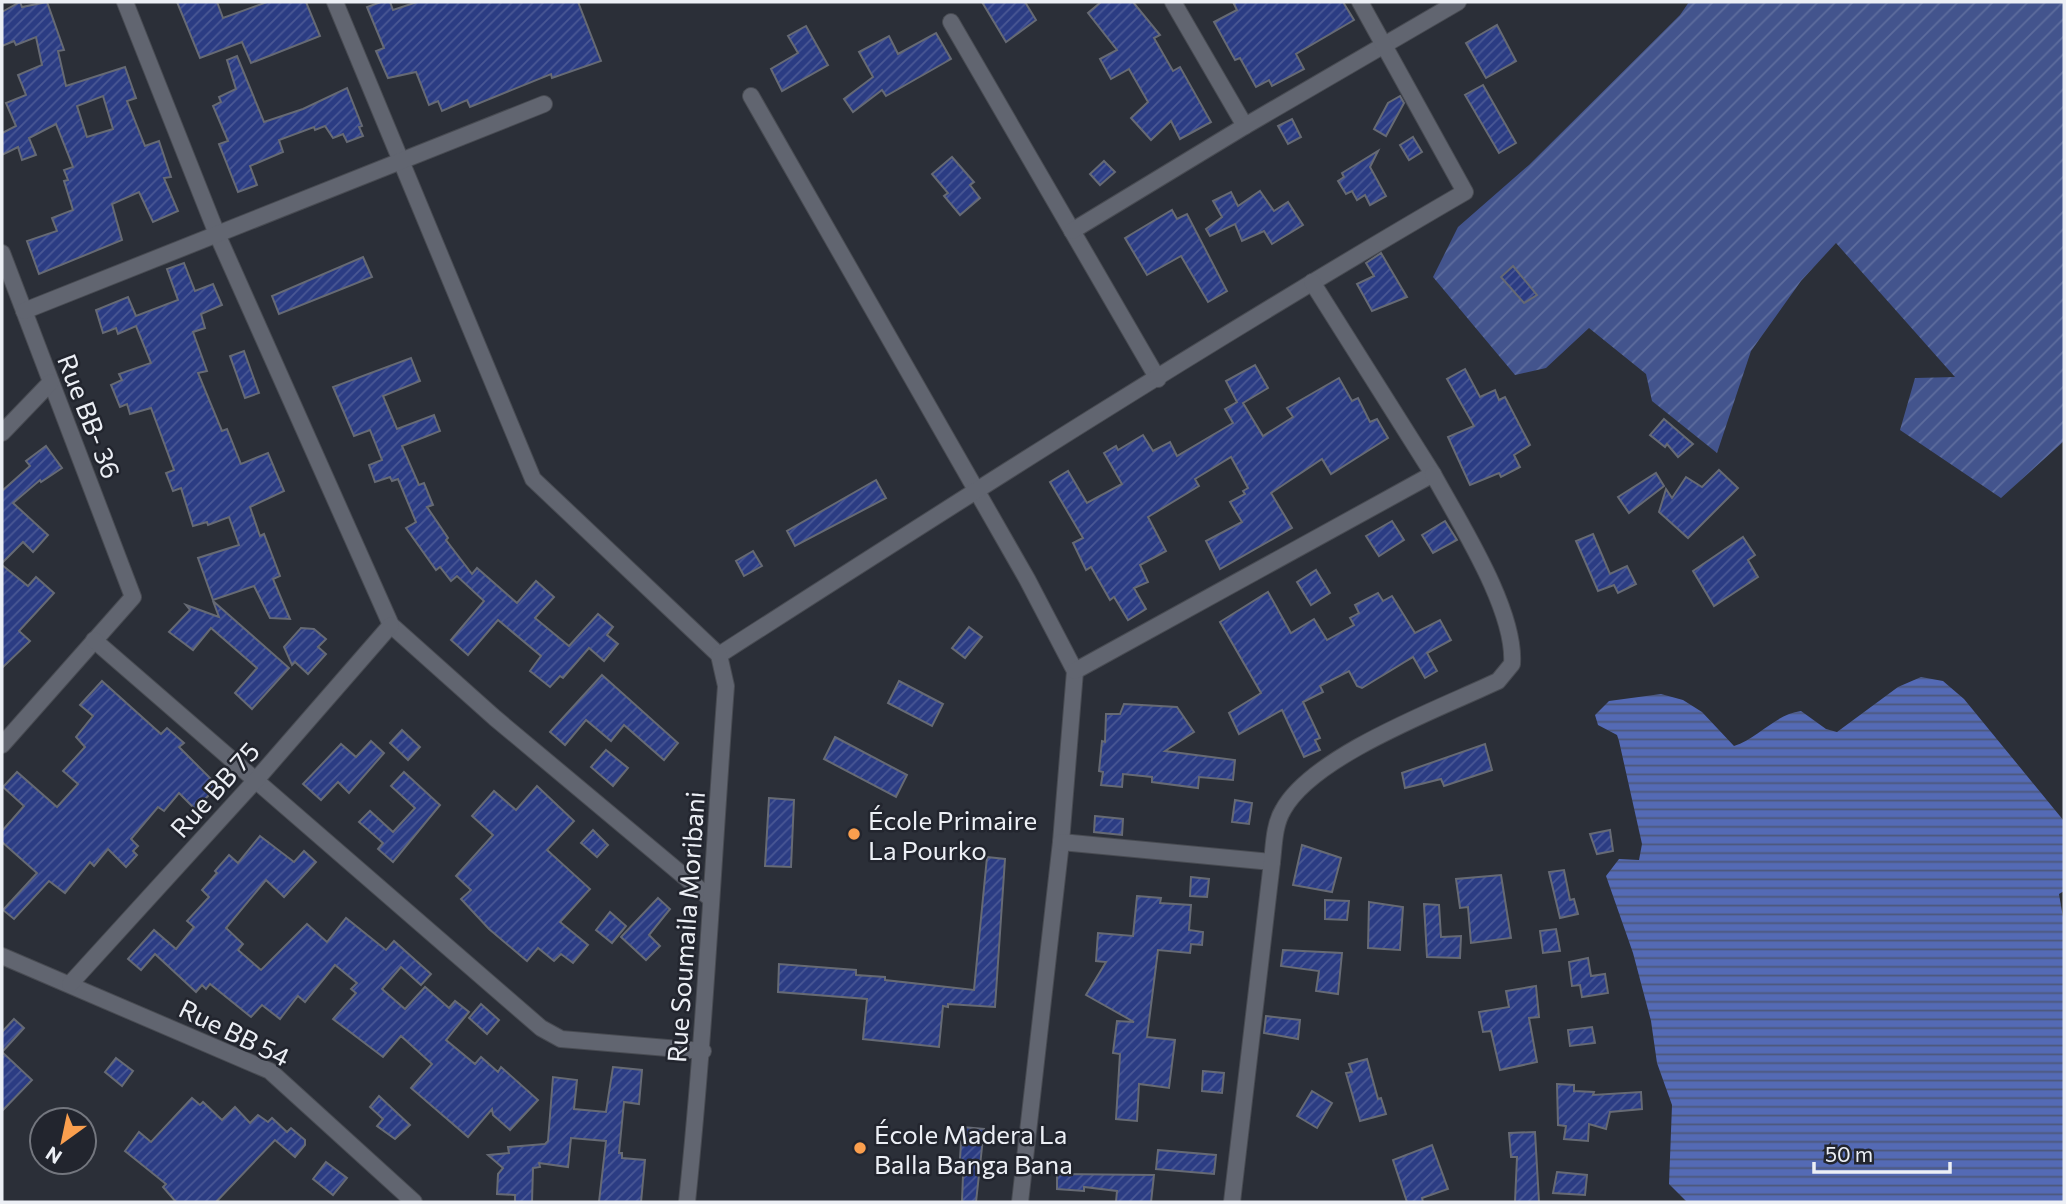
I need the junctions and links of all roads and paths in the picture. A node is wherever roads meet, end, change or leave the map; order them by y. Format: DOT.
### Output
graph roads {
  1 [pos="125,2"];
  2 [pos="335,2"];
  3 [pos="1172,2"];
  4 [pos="1360,2"];
  5 [pos="1458,2"];
  6 [pos="951,22"];
  7 [pos="1385,45"];
  8 [pos="751,96"];
  9 [pos="544,104"];
  10 [pos="1245,126"];
  11 [pos="400,162"];
  12 [pos="1072,231"];
  13 [pos="217,234"];
  14 [pos="2,253"];
  15 [pos="1312,282"];
  16 [pos="24,311"];
  17 [pos="1158,379"];
  18 [pos="51,382"];
  19 [pos="2,433"];
  20 [pos="1433,474"];
  21 [pos="976,490"];
  22 [pos="391,625"];
  23 [pos="94,640"];
  24 [pos="719,655"];
  25 [pos="1075,671"];
  26 [pos="2,745"];
  27 [pos="256,780"];
  28 [pos="1061,842"];
  29 [pos="1272,862"];
  30 [pos="710,898"];
  31 [pos="2,956"];
  32 [pos="70,984"];
  33 [pos="703,1051"];
  34 [pos="414,1202"];
  35 [pos="687,1202"];
  36 [pos="1020,1202"];
  37 [pos="1233,1202"];
  1 -- 13 [label="street"];
  2 -- 11 [label="street"];
  3 -- 10 [label="street"];
  4 -- 7 [label="street"];
  5 -- 7 [label="street"];
  6 -- 12 [label="street"];
  7 -- 10 [label="street"];
  7 -- 15 [label="street"];
  8 -- 21 [label="street"];
  9 -- 11 [label="street"];
  10 -- 12 [label="street"];
  11 -- 13 [label="street"];
  11 -- 24 [label="street"];
  12 -- 17 [label="street"];
  13 -- 16 [label="street"];
  13 -- 22 [label="street"];
  14 -- 16 [label="street, Rue BB- 36"];
  15 -- 17 [label="street"];
  15 -- 20 [label="street"];
  16 -- 18 [label="street, Rue BB- 36"];
  17 -- 21 [label="street"];
  18 -- 19 [label="street"];
  18 -- 23 [label="street, Rue BB- 36"];
  20 -- 25 [label="street"];
  20 -- 29 [label="street"];
  21 -- 24 [label="street"];
  21 -- 25 [label="street"];
  22 -- 27 [label="street, Rue BB 75"];
  22 -- 30 [label="street"];
  23 -- 26 [label="street"];
  23 -- 27 [label="street"];
  24 -- 30 [label="street, Rue Soumaila Moribani"];
  25 -- 28 [label="street"];
  27 -- 32 [label="street, Rue BB 75"];
  27 -- 33 [label="street"];
  28 -- 29 [label="street"];
  28 -- 36 [label="street"];
  29 -- 37 [label="street"];
  30 -- 33 [label="street, Rue Soumaila Moribani"];
  31 -- 32 [label="street, Rue BB 54"];
  32 -- 34 [label="street, Rue BB 54"];
  33 -- 35 [label="street, Rue Soumaila Moribani"];
}
